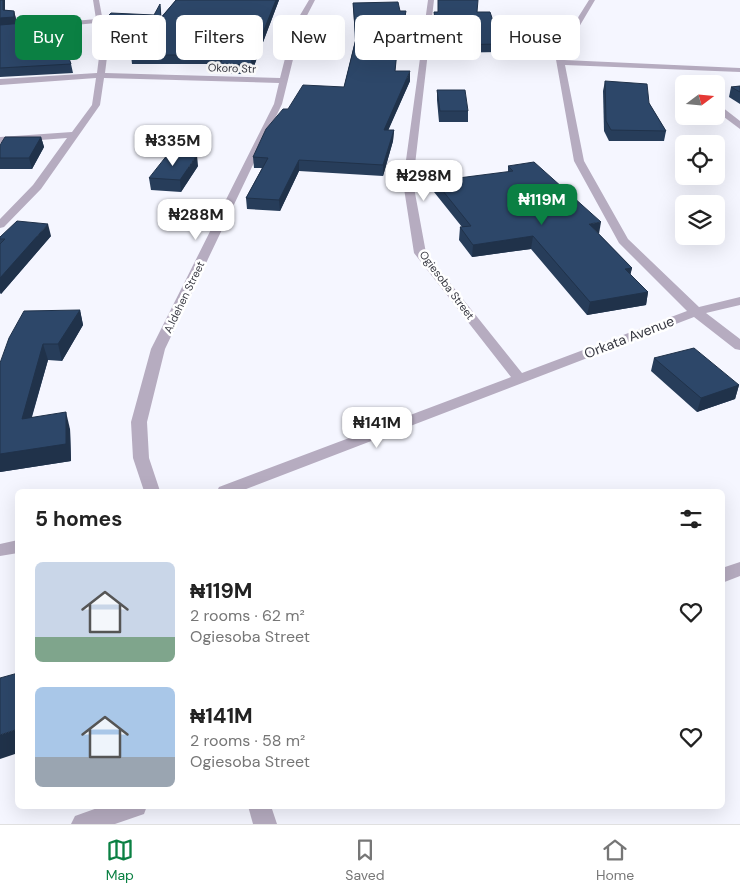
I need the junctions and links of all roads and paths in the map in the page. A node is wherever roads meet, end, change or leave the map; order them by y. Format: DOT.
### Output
graph roads {
  1 [pos="96,0"];
  2 [pos="312,0"];
  3 [pos="431,0"];
  4 [pos="592,0"];
  5 [pos="98,15"];
  6 [pos="92,22"];
  7 [pos="0,30"];
  8 [pos="102,60"];
  9 [pos="561,62"];
  10 [pos="740,70"];
  11 [pos="100,75"];
  12 [pos="284,81"];
  13 [pos="0,82"];
  14 [pos="725,114"];
  15 [pos="740,126"];
  16 [pos="74,135"];
  17 [pos="0,140"];
  18 [pos="0,225"];
  19 [pos="740,301"];
  20 [pos="696,312"];
  21 [pos="740,346"];
  22 [pos="519,378"];
  23 [pos="151,489"];
  24 [pos="230,489"];
  25 [pos="15,547"];
  26 [pos="0,550"];
  27 [pos="740,569"];
  28 [pos="725,575"];
  29 [pos="127,809"];
  30 [pos="260,809"];
  31 [pos="83,824"];
  32 [pos="265,824"];
  1 -- 5 [label="street"];
  2 -- 12 [label="street, A.Idehen Street"];
  3 -- 22 [label="street, Ogiesoba Street"];
  4 -- 9 [label="street"];
  6 -- 7 [label="street"];
  8 -- 11 [label="street"];
  9 -- 10 [label="street"];
  9 -- 20 [label="street"];
  11 -- 12 [label="street, Okoro Str"];
  11 -- 13 [label="street, Okoro Str"];
  11 -- 16 [label="street"];
  12 -- 23 [label="street, A.Idehen Street"];
  14 -- 15 [label="street"];
  16 -- 17 [label="street"];
  16 -- 18 [label="street"];
  19 -- 20 [label="street, Orkata Avenue"];
  20 -- 21 [label="street"];
  20 -- 22 [label="street, Orkata Avenue"];
  22 -- 24 [label="street, Orkata Avenue"];
  25 -- 26 [label="street"];
  27 -- 28 [label="street"];
  29 -- 31 [label="street"];
  30 -- 32 [label="street"];
}
